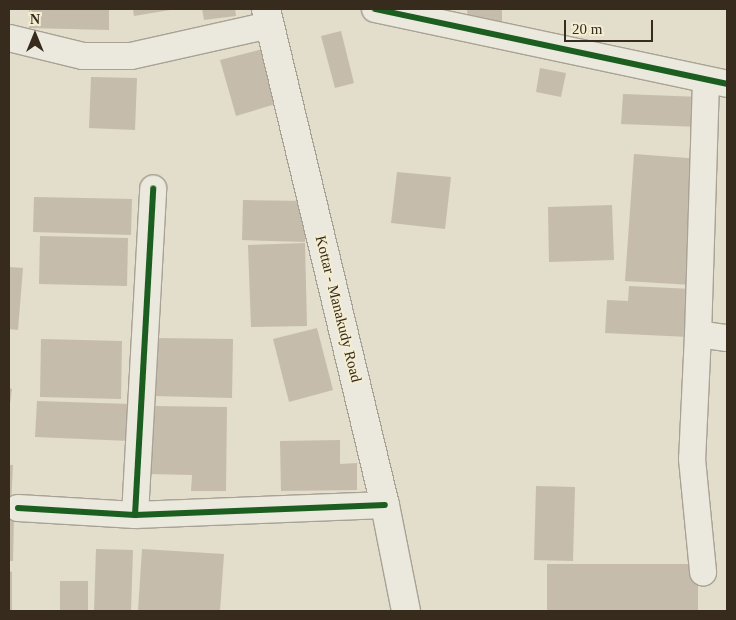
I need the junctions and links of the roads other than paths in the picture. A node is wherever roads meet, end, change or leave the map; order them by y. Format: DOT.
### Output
graph roads {
  1 [pos="375,9"];
  2 [pos="268,17"];
  3 [pos="9,38"];
  4 [pos="716,83"];
  5 [pos="153,188"];
  6 [pos="698,334"];
  7 [pos="727,338"];
  8 [pos="385,505"];
  9 [pos="18,508"];
  10 [pos="135,515"];
  11 [pos="703,572"];
  12 [pos="406,611"];
  1 -- 4 [label="street"];
  2 -- 3 [label="street"];
  2 -- 8 [label="main road, Kottar - Manakudy Road"];
  4 -- 6 [label="street"];
  5 -- 10 [label="street"];
  6 -- 7 [label="street"];
  6 -- 11 [label="street"];
  8 -- 10 [label="street"];
  8 -- 12 [label="main road, Kottar - Manakudy Road"];
  9 -- 10 [label="street"];
}
